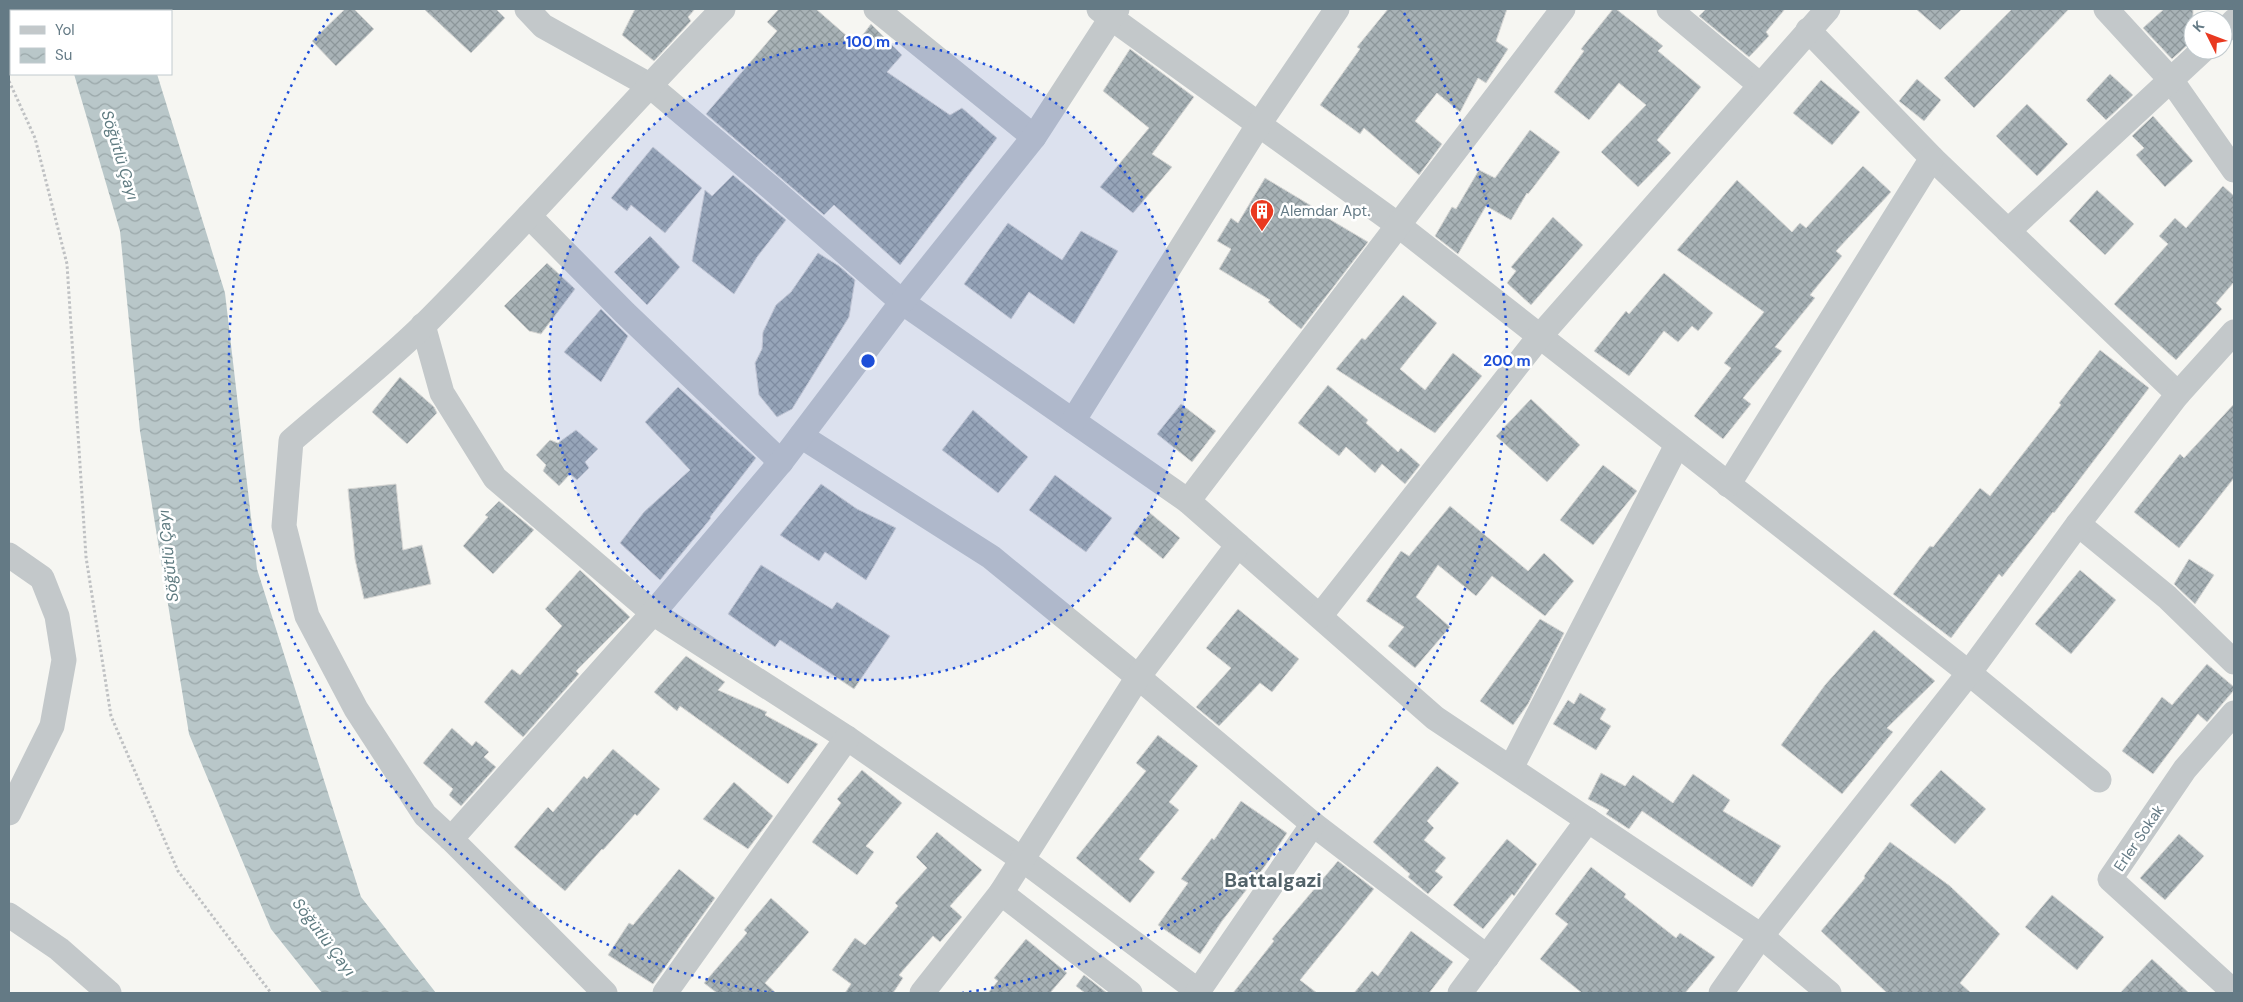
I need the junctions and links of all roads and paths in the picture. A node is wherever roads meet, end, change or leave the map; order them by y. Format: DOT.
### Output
graph roads {
  1 [pos="527,9"];
  2 [pos="723,9"];
  3 [pos="876,9"];
  4 [pos="1337,9"];
  5 [pos="1563,9"];
  6 [pos="1669,9"];
  7 [pos="1828,9"];
  8 [pos="2106,9"];
  9 [pos="1109,12"];
  10 [pos="1808,30"];
  11 [pos="2192,60"];
  12 [pos="2171,80"];
  13 [pos="9,81"];
  14 [pos="649,85"];
  15 [pos="1760,85"];
  16 [pos="1259,124"];
  17 [pos="1034,137"];
  18 [pos="1932,158"];
  19 [pos="2234,170"];
  20 [pos="529,216"];
  21 [pos="1398,225"];
  22 [pos="2008,231"];
  23 [pos="902,302"];
  24 [pos="423,325"];
  25 [pos="2234,332"];
  26 [pos="1540,336"];
  27 [pos="2178,394"];
  28 [pos="1073,421"];
  29 [pos="801,436"];
  30 [pos="1677,445"];
  31 [pos="781,462"];
  32 [pos="1728,485"];
  33 [pos="1188,502"];
  34 [pos="2078,524"];
  35 [pos="1238,545"];
  36 [pos="9,555"];
  37 [pos="653,613"];
  38 [pos="1320,616"];
  39 [pos="2234,662"];
  40 [pos="1969,673"];
  41 [pos="1138,677"];
  42 [pos="2234,712"];
  43 [pos="847,738"];
  44 [pos="1511,768"];
  45 [pos="2099,780"];
  46 [pos="9,813"];
  47 [pos="1588,820"];
  48 [pos="1313,824"];
  49 [pos="451,839"];
  50 [pos="1023,860"];
  51 [pos="1000,893"];
  52 [pos="9,914"];
  53 [pos="1761,936"];
  54 [pos="1487,957"];
  55 [pos="1197,992"];
  56 [pos="2234,992"];
  57 [pos="109,993"];
  58 [pos="271,993"];
  59 [pos="605,993"];
  60 [pos="665,993"];
  61 [pos="922,993"];
  62 [pos="1130,993"];
  63 [pos="1460,993"];
  64 [pos="1721,993"];
  65 [pos="1829,993"];
  1 -- 14 [label="street"];
  2 -- 14 [label="street"];
  3 -- 17 [label="street"];
  4 -- 16 [label="street"];
  5 -- 21 [label="street"];
  6 -- 15 [label="street"];
  7 -- 10 [label="street"];
  8 -- 12 [label="street"];
  9 -- 16 [label="street"];
  9 -- 17 [label="street"];
  10 -- 15 [label="street"];
  10 -- 18 [label="street"];
  11 -- 12 [label="street"];
  12 -- 19 [label="street"];
  12 -- 22 [label="street"];
  13 -- 58 [label="path"];
  14 -- 20 [label="street"];
  14 -- 23 [label="street"];
  15 -- 26 [label="street"];
  16 -- 21 [label="street"];
  16 -- 28 [label="street"];
  17 -- 23 [label="street"];
  18 -- 22 [label="street"];
  18 -- 32 [label="street"];
  20 -- 24 [label="street"];
  20 -- 31 [label="street"];
  21 -- 26 [label="street"];
  21 -- 33 [label="street"];
  22 -- 27 [label="street"];
  23 -- 28 [label="street"];
  23 -- 29 [label="street"];
  24 -- 37 [label="street"];
  24 -- 49 [label="street"];
  25 -- 27 [label="street"];
  26 -- 30 [label="street"];
  26 -- 38 [label="street"];
  27 -- 34 [label="street"];
  28 -- 33 [label="street"];
  29 -- 31 [label="street"];
  29 -- 41 [label="street"];
  30 -- 32 [label="street"];
  30 -- 44 [label="street"];
  31 -- 37 [label="street"];
  32 -- 40 [label="street"];
  33 -- 35 [label="street"];
  34 -- 39 [label="street"];
  34 -- 40 [label="street"];
  35 -- 38 [label="street"];
  35 -- 41 [label="street"];
  36 -- 46 [label="street"];
  37 -- 43 [label="street"];
  37 -- 49 [label="street"];
  38 -- 44 [label="street"];
  40 -- 45 [label="street"];
  40 -- 53 [label="street"];
  41 -- 48 [label="street"];
  41 -- 50 [label="street"];
  42 -- 56 [label="street, Erler Sokak"];
  43 -- 50 [label="street"];
  43 -- 60 [label="street"];
  44 -- 47 [label="street"];
  47 -- 53 [label="street"];
  47 -- 54 [label="street"];
  48 -- 54 [label="street"];
  48 -- 55 [label="street"];
  49 -- 59 [label="street"];
  50 -- 51 [label="street"];
  50 -- 55 [label="street"];
  51 -- 61 [label="street"];
  51 -- 62 [label="street"];
  52 -- 57 [label="street"];
  53 -- 64 [label="street"];
  53 -- 65 [label="street"];
  54 -- 63 [label="street"];
}
